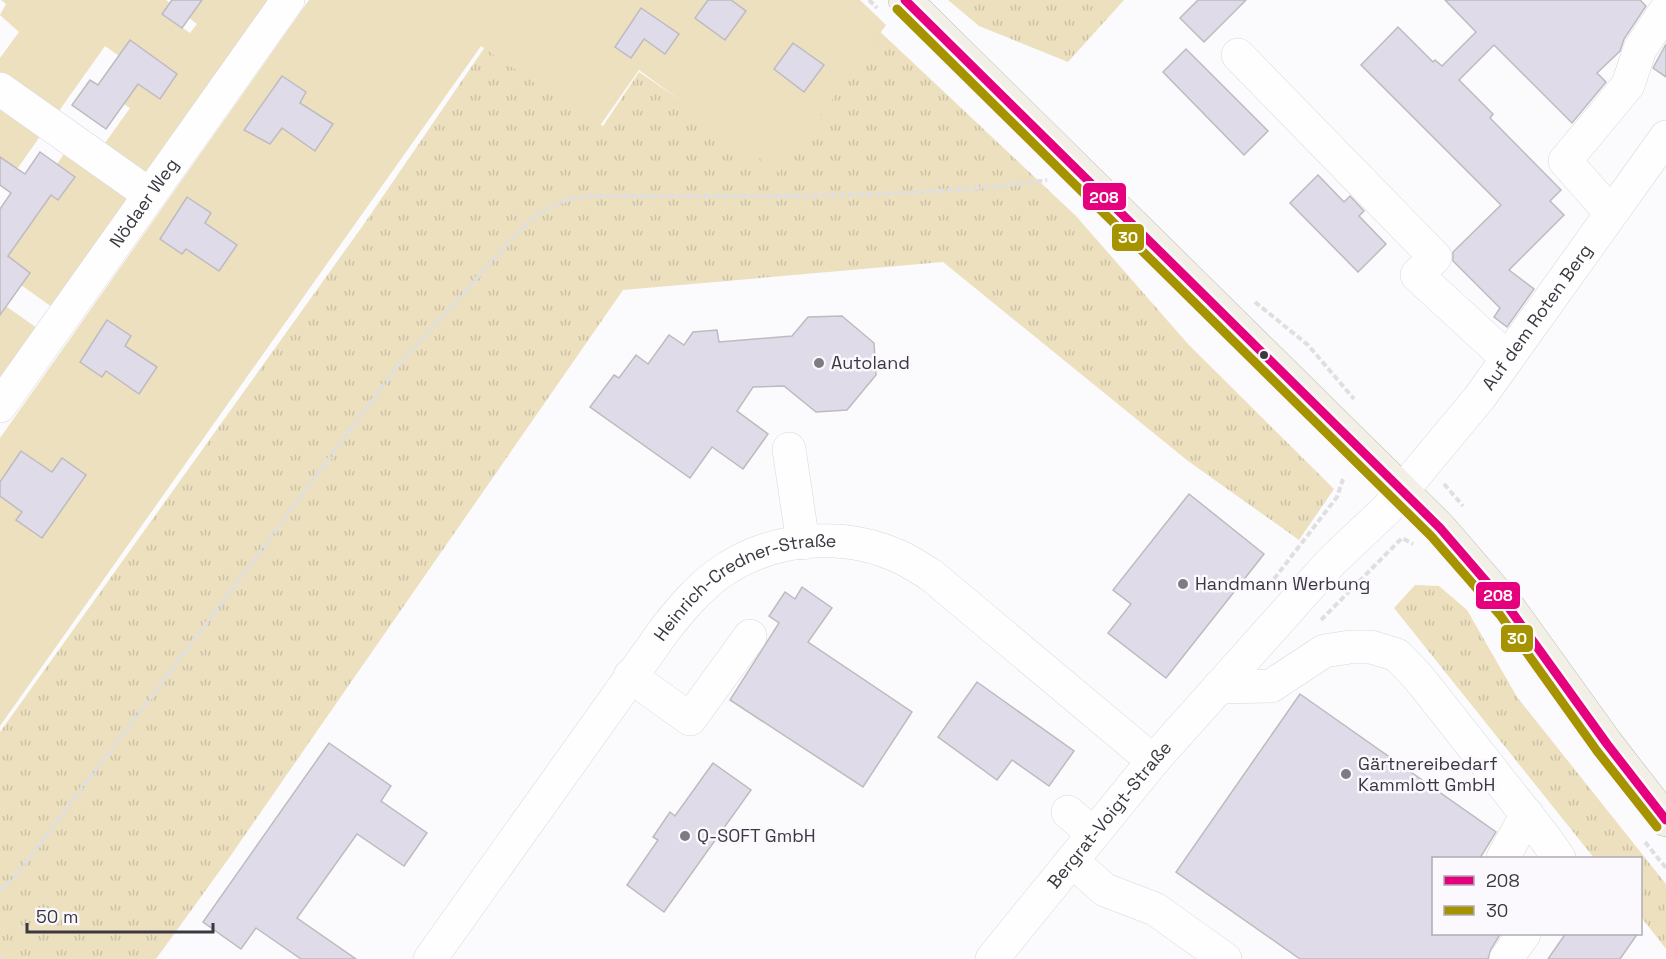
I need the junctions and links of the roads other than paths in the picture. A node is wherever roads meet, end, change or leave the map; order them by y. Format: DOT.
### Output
graph roads {
  1 [pos="288,0"];
  2 [pos="905,0"];
  3 [pos="1666,10"];
  4 [pos="1238,55"];
  5 [pos="0,89"];
  6 [pos="1666,137"];
  7 [pos="150,195"];
  8 [pos="1614,210"];
  9 [pos="1507,358"];
  10 [pos="0,406"];
  11 [pos="789,448"];
  12 [pos="1402,491"];
  13 [pos="803,543"];
  14 [pos="750,636"];
  15 [pos="630,676"];
  16 [pos="1219,687"];
  17 [pos="1153,761"];
  18 [pos="1068,813"];
  19 [pos="1527,814"];
  20 [pos="1666,820"];
  21 [pos="1093,834"];
  22 [pos="1504,857"];
  23 [pos="1558,857"];
  24 [pos="1072,861"];
  25 [pos="1523,935"];
  26 [pos="430,959"];
  27 [pos="993,959"];
  28 [pos="1225,959"];
  29 [pos="1506,959"];
  1 -- 7 [label="street, Nödaer Weg"];
  2 -- 12 [label="main road"];
  3 -- 8 [label="street"];
  4 -- 9 [label="street"];
  5 -- 7 [label="street"];
  6 -- 8 [label="street, Auf dem Roten Berg"];
  7 -- 10 [label="street, Nödaer Weg"];
  8 -- 9 [label="street, Auf dem Roten Berg"];
  9 -- 12 [label="street, Auf dem Roten Berg"];
  11 -- 13 [label="street"];
  12 -- 16 [label="street, Bergrat-Voigt-Straße"];
  12 -- 20 [label="main road"];
  13 -- 15 [label="street, Heinrich-Credner-Straße"];
  13 -- 17 [label="street, Heinrich-Credner-Straße"];
  14 -- 15 [label="street"];
  15 -- 26 [label="street, Heinrich-Credner-Straße"];
  16 -- 17 [label="street, Bergrat-Voigt-Straße"];
  16 -- 19 [label="street"];
  17 -- 21 [label="street, Bergrat-Voigt-Straße"];
  18 -- 21 [label="street"];
  19 -- 22 [label="street"];
  19 -- 23 [label="street"];
  21 -- 24 [label="street, Bergrat-Voigt-Straße"];
  24 -- 27 [label="street, Bergrat-Voigt-Straße"];
  24 -- 28 [label="street"];
  25 -- 29 [label="street"];
}
